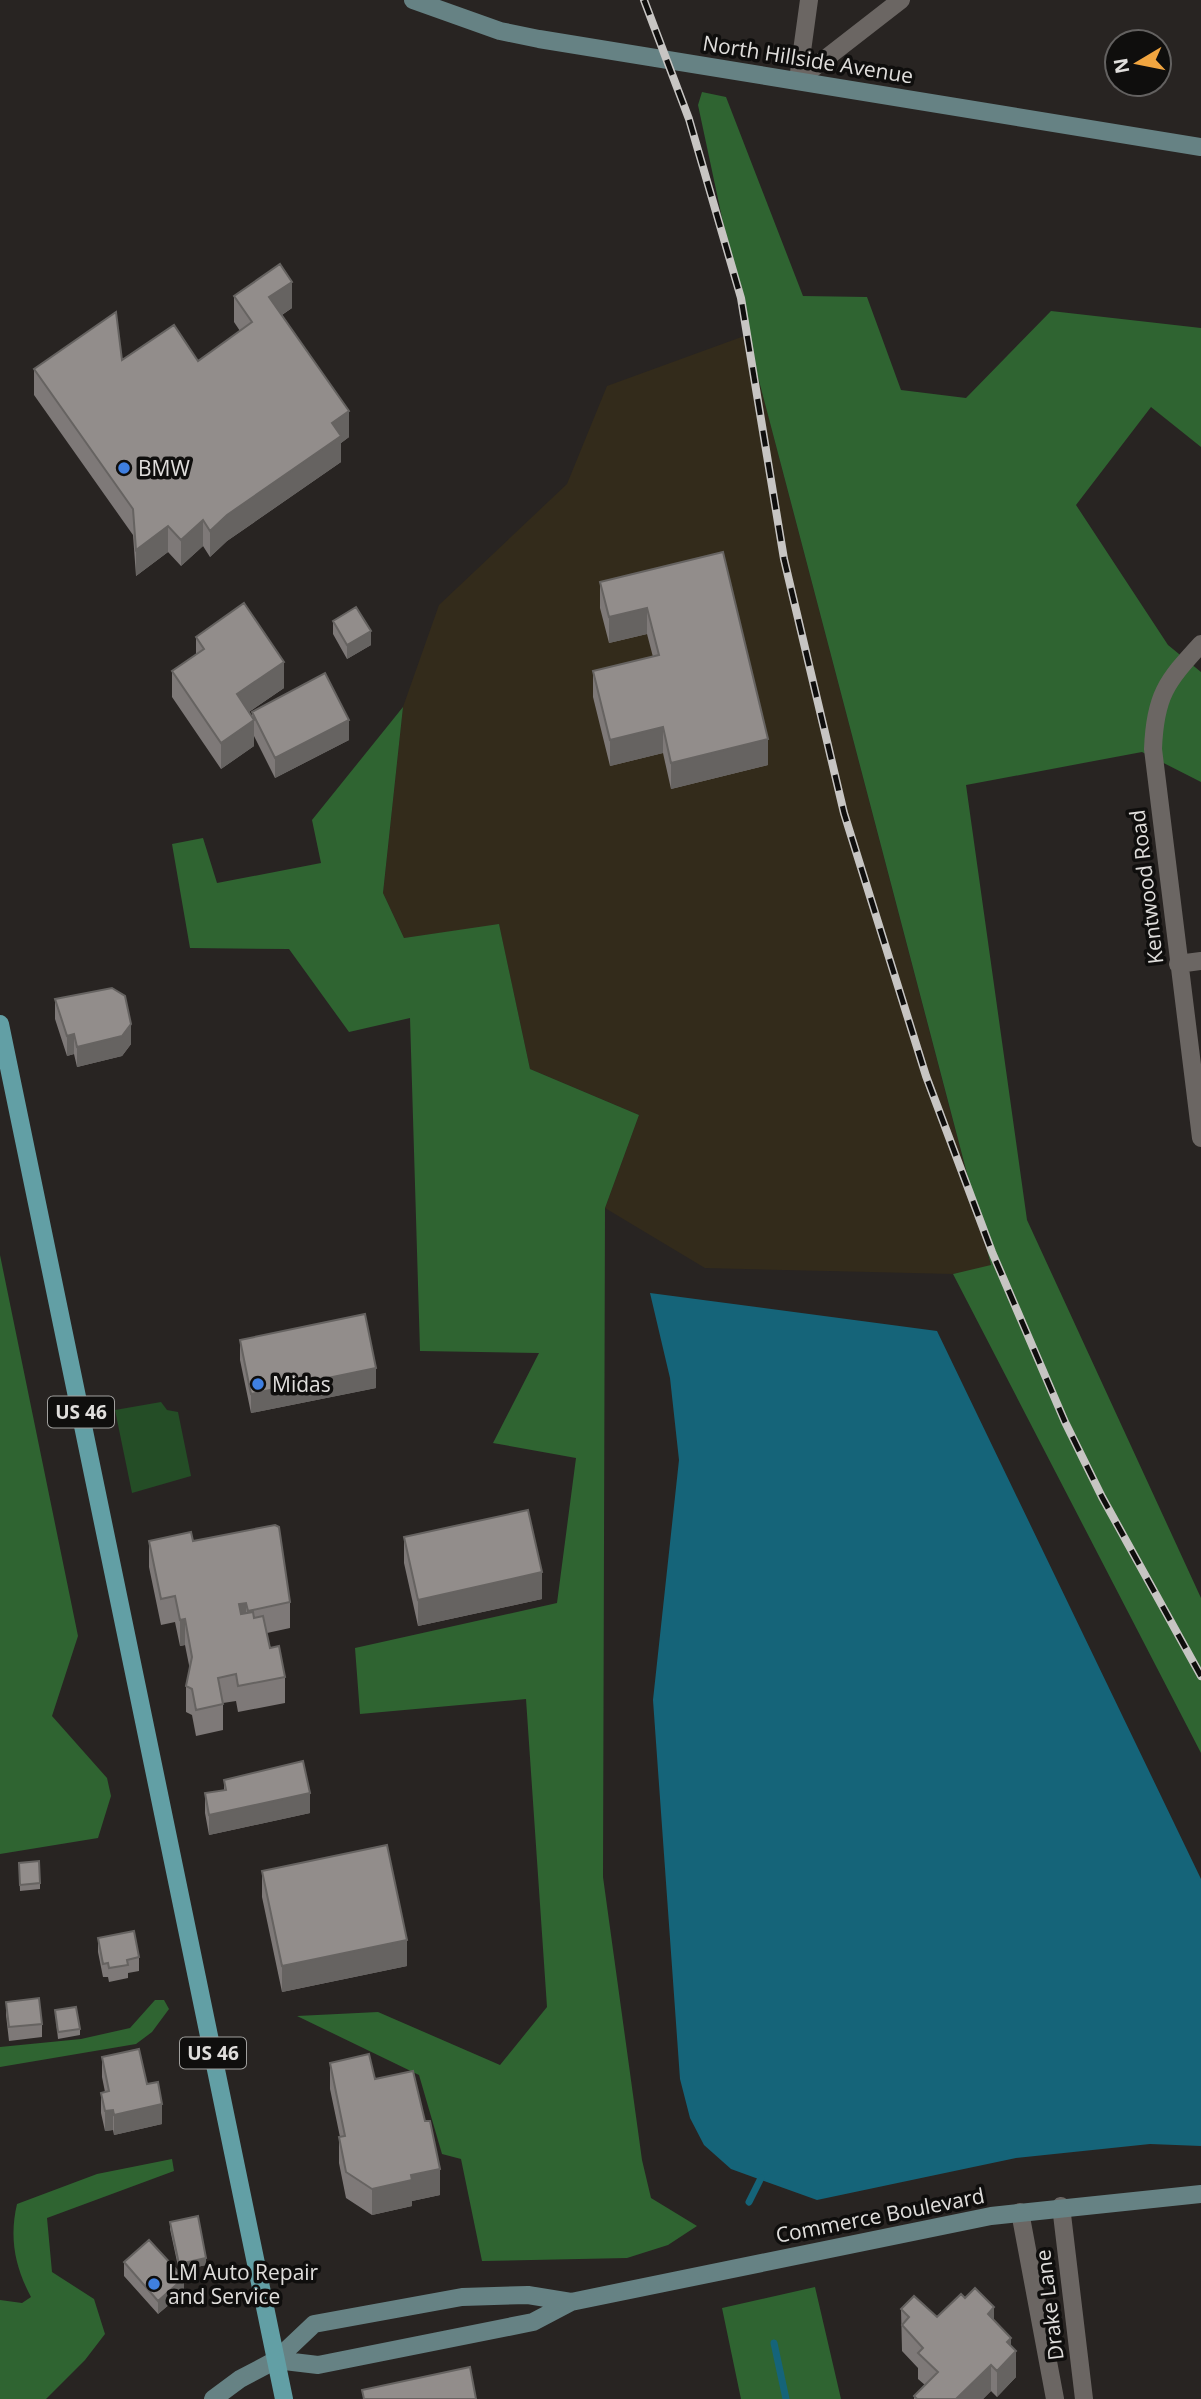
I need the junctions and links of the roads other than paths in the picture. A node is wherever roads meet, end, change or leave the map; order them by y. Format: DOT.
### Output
graph roads {
  1 [pos="413,0"];
  2 [pos="809,0"];
  3 [pos="901,0"];
  4 [pos="797,80"];
  5 [pos="1201,147"];
  6 [pos="1201,644"];
  7 [pos="1201,961"];
  8 [pos="1178,964"];
  9 [pos="0,1024"];
  10 [pos="1201,1138"];
  11 [pos="1201,2193"];
  12 [pos="1061,2206"];
  13 [pos="1020,2212"];
  14 [pos="571,2302"];
  15 [pos="276,2360"];
  16 [pos="213,2399"];
  17 [pos="284,2399"];
  18 [pos="1055,2399"];
  19 [pos="1078,2399"];
  1 -- 4 [label="main road, North Hillside Avenue"];
  2 -- 4 [label="street"];
  3 -- 4 [label="street"];
  4 -- 5 [label="main road, North Hillside Avenue"];
  6 -- 8 [label="street, Kentwood Road"];
  7 -- 8 [label="street"];
  8 -- 10 [label="street, Kentwood Road"];
  9 -- 15 [label="main road, US 46"];
  11 -- 12 [label="main road, Commerce Boulevard"];
  12 -- 13 [label="main road, Commerce Boulevard"];
  12 -- 19 [label="street, Drake Lane"];
  13 -- 14 [label="main road, Commerce Boulevard"];
  13 -- 18 [label="street, Drake Lane"];
  14 -- 15 [label="main road, Commerce Boulevard"];
  14 -- 15 [label="main road, Commerce Boulevard"];
  15 -- 16 [label="main road"];
  15 -- 17 [label="main road, US 46"];
}
